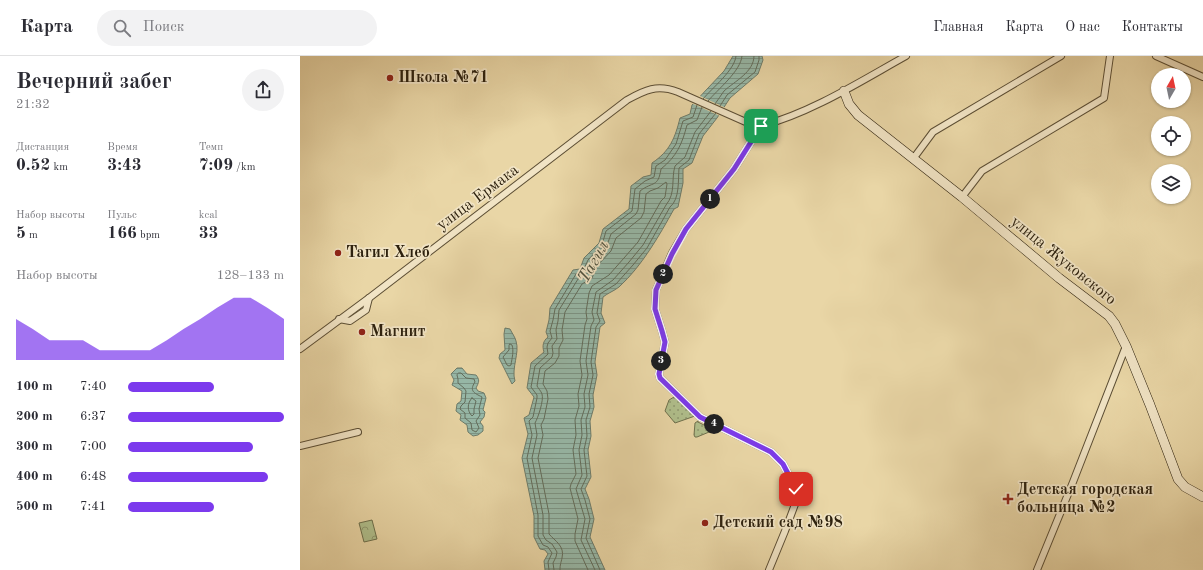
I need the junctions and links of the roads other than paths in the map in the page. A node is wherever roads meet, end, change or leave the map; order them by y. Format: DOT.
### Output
graph roads {
  1 [pos="906,56"];
  2 [pos="1061,56"];
  3 [pos="1110,56"];
  4 [pos="1156,56"];
  5 [pos="1203,77"];
  6 [pos="844,91"];
  7 [pos="761,126"];
  8 [pos="913,159"];
  9 [pos="962,197"];
  10 [pos="1126,346"];
  11 [pos="300,349"];
  12 [pos="358,432"];
  13 [pos="300,446"];
  14 [pos="1203,497"];
  15 [pos="769,570"];
  16 [pos="1036,570"];
  1 -- 6 [label="street"];
  2 -- 8 [label="street"];
  3 -- 9 [label="street"];
  4 -- 5 [label="street"];
  6 -- 7 [label="street"];
  6 -- 8 [label="street, улица Жуковского"];
  7 -- 11 [label="street, улица Ермака"];
  7 -- 15 [label="street"];
  8 -- 9 [label="street, улица Жуковского"];
  9 -- 10 [label="street, улица Жуковского"];
  10 -- 14 [label="street, улица Жуковского"];
  10 -- 16 [label="street"];
  12 -- 13 [label="street"];
}
